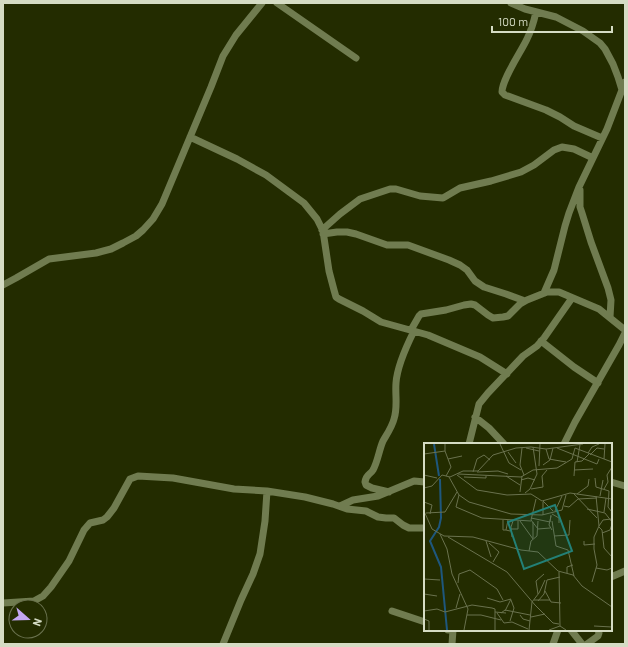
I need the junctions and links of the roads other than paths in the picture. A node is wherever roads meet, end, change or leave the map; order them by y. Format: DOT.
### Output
graph roads {
  1 [pos="262,3"];
  2 [pos="277,3"];
  3 [pos="511,3"];
  4 [pos="536,12"];
  5 [pos="356,58"];
  6 [pos="625,82"];
  7 [pos="622,90"];
  8 [pos="190,136"];
  9 [pos="602,138"];
  10 [pos="593,158"];
  11 [pos="580,186"];
  12 [pos="323,232"];
  13 [pos="3,285"];
  14 [pos="544,293"];
  15 [pos="572,298"];
  16 [pos="525,301"];
  17 [pos="610,317"];
  18 [pos="413,330"];
  19 [pos="625,331"];
  20 [pos="541,341"];
  21 [pos="507,374"];
  22 [pos="598,383"];
  23 [pos="475,417"];
  24 [pos="469,443"];
  25 [pos="503,443"];
  26 [pos="564,443"];
  27 [pos="424,482"];
  28 [pos="612,482"];
  29 [pos="625,486"];
  30 [pos="267,491"];
  31 [pos="389,492"];
  32 [pos="340,506"];
  33 [pos="424,528"];
  34 [pos="622,572"];
  35 [pos="612,577"];
  36 [pos="612,581"];
  37 [pos="3,603"];
  38 [pos="392,611"];
  39 [pos="424,622"];
  40 [pos="453,631"];
  41 [pos="558,631"];
  42 [pos="572,631"];
  43 [pos="598,631"];
  44 [pos="223,644"];
  45 [pos="452,644"];
  46 [pos="553,644"];
  47 [pos="582,644"];
  48 [pos="586,644"];
  1 -- 8 [label="street"];
  2 -- 5 [label="street"];
  3 -- 4 [label="street"];
  4 -- 7 [label="street"];
  4 -- 9 [label="street"];
  6 -- 7 [label="street"];
  7 -- 9 [label="street"];
  8 -- 12 [label="street"];
  8 -- 13 [label="street"];
  9 -- 10 [label="street"];
  10 -- 11 [label="street"];
  10 -- 12 [label="street"];
  11 -- 14 [label="street"];
  11 -- 17 [label="street"];
  12 -- 16 [label="street"];
  12 -- 18 [label="street"];
  14 -- 15 [label="street"];
  14 -- 16 [label="street"];
  15 -- 17 [label="street"];
  15 -- 20 [label="street"];
  16 -- 18 [label="street"];
  17 -- 19 [label="street"];
  18 -- 21 [label="street"];
  18 -- 31 [label="street"];
  19 -- 22 [label="street"];
  20 -- 21 [label="street"];
  20 -- 22 [label="street"];
  21 -- 23 [label="street"];
  22 -- 26 [label="street"];
  23 -- 24 [label="street"];
  23 -- 25 [label="street"];
  27 -- 31 [label="street"];
  28 -- 29 [label="street"];
  30 -- 32 [label="street"];
  30 -- 37 [label="street"];
  30 -- 44 [label="street"];
  31 -- 32 [label="street"];
  32 -- 33 [label="street"];
  34 -- 35 [label="street"];
  34 -- 36 [label="street"];
  38 -- 39 [label="street"];
  40 -- 45 [label="street"];
  41 -- 46 [label="street"];
  42 -- 47 [label="street"];
  43 -- 48 [label="street"];
}
